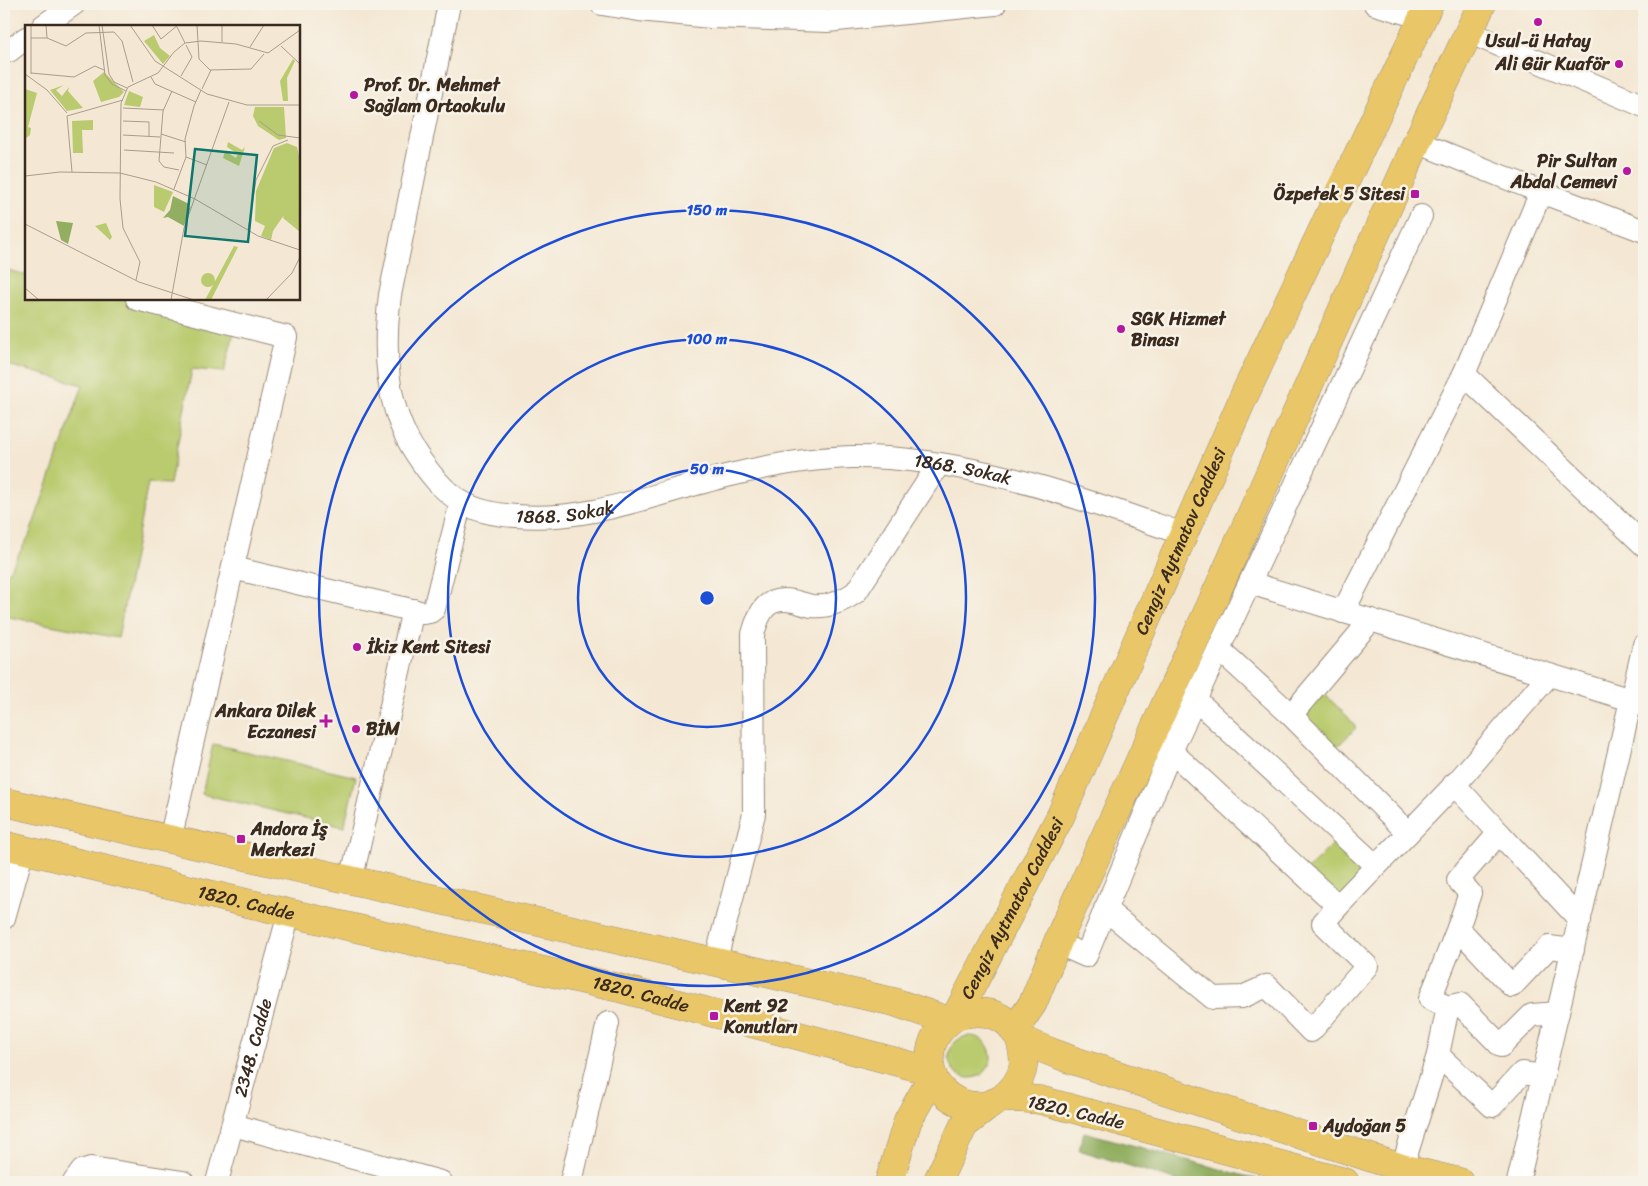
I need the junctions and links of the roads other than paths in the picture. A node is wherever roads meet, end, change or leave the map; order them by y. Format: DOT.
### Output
graph roads {
  1 [pos="74,4"];
  2 [pos="449,4"];
  3 [pos="602,4"];
  4 [pos="995,4"];
  5 [pos="1375,4"];
  6 [pos="1482,4"];
  7 [pos="1425,11"];
  8 [pos="44,25"];
  9 [pos="1468,32"];
  10 [pos="25,39"];
  11 [pos="4,50"];
  12 [pos="1644,106"];
  13 [pos="1417,142"];
  14 [pos="1541,192"];
  15 [pos="1421,216"];
  16 [pos="1644,231"];
  17 [pos="141,300"];
  18 [pos="1464,374"];
  19 [pos="939,464"];
  20 [pos="461,502"];
  21 [pos="1183,534"];
  22 [pos="1644,545"];
  23 [pos="233,568"];
  24 [pos="1250,583"];
  25 [pos="413,610"];
  26 [pos="1343,612"];
  27 [pos="1371,620"];
  28 [pos="1644,645"];
  29 [pos="1219,650"];
  30 [pos="1549,675"];
  31 [pos="1196,700"];
  32 [pos="1638,702"];
  33 [pos="1291,715"];
  34 [pos="1171,751"];
  35 [pos="1454,784"];
  36 [pos="4,802"];
  37 [pos="1408,833"];
  38 [pos="1499,833"];
  39 [pos="170,840"];
  40 [pos="14,847"];
  41 [pos="1376,866"];
  42 [pos="351,880"];
  43 [pos="8,887"];
  44 [pos="1338,906"];
  45 [pos="1105,909"];
  46 [pos="288,913"];
  47 [pos="4,918"];
  48 [pos="1580,920"];
  49 [pos="1458,928"];
  50 [pos="1057,943"];
  51 [pos="1573,950"];
  52 [pos="715,963"];
  53 [pos="1448,1007"];
  54 [pos="1558,1013"];
  55 [pos="953,1018"];
  56 [pos="608,1023"];
  57 [pos="1017,1034"];
  58 [pos="1438,1055"];
  59 [pos="932,1074"];
  60 [pos="1543,1076"];
  61 [pos="996,1101"];
  62 [pos="233,1125"];
  63 [pos="1402,1168"];
  64 [pos="74,1182"];
  65 [pos="183,1182"];
  66 [pos="217,1182"];
  67 [pos="441,1182"];
  68 [pos="570,1182"];
  69 [pos="889,1182"];
  70 [pos="937,1182"];
  71 [pos="1345,1182"];
  72 [pos="1460,1182"];
  73 [pos="1518,1182"];
  1 -- 8 [label="street"];
  2 -- 20 [label="street, 1868. Sokak"];
  3 -- 4 [label="street"];
  5 -- 7 [label="street"];
  6 -- 9 [label="main road"];
  7 -- 21 [label="main road, Cengiz Aytmatov Caddesi"];
  9 -- 12 [label="street"];
  9 -- 13 [label="main road"];
  10 -- 11 [label="street"];
  13 -- 14 [label="street"];
  13 -- 50 [label="main road"];
  14 -- 16 [label="street"];
  14 -- 18 [label="street"];
  15 -- 24 [label="street"];
  17 -- 23 [label="street"];
  18 -- 22 [label="street"];
  18 -- 26 [label="street"];
  19 -- 20 [label="street, 1868. Sokak"];
  19 -- 21 [label="street, 1868. Sokak"];
  19 -- 52 [label="street"];
  20 -- 25 [label="street"];
  21 -- 55 [label="main road, Cengiz Aytmatov Caddesi"];
  23 -- 25 [label="street"];
  23 -- 39 [label="street"];
  24 -- 26 [label="street"];
  24 -- 29 [label="street"];
  25 -- 42 [label="street"];
  26 -- 27 [label="street"];
  27 -- 30 [label="street"];
  27 -- 33 [label="street"];
  28 -- 32 [label="street"];
  29 -- 31 [label="street"];
  29 -- 33 [label="street"];
  30 -- 32 [label="street"];
  30 -- 35 [label="street"];
  31 -- 34 [label="street"];
  31 -- 41 [label="street"];
  32 -- 48 [label="street"];
  33 -- 37 [label="street"];
  34 -- 44 [label="street"];
  34 -- 45 [label="street"];
  35 -- 37 [label="street"];
  35 -- 38 [label="street"];
  36 -- 39 [label="main road"];
  37 -- 41 [label="street"];
  38 -- 48 [label="street"];
  38 -- 49 [label="street"];
  39 -- 42 [label="main road"];
  40 -- 43 [label="street"];
  40 -- 46 [label="main road, 1820. Cadde"];
  41 -- 44 [label="street"];
  42 -- 52 [label="main road"];
  43 -- 47 [label="street"];
  44 -- 45 [label="street"];
  45 -- 50 [label="street"];
  46 -- 59 [label="main road, 1820. Cadde"];
  46 -- 62 [label="street, 2348. Cadde"];
  48 -- 51 [label="street"];
  49 -- 51 [label="street"];
  49 -- 53 [label="street"];
  50 -- 57 [label="main road"];
  51 -- 54 [label="street"];
  52 -- 55 [label="main road"];
  53 -- 54 [label="street"];
  53 -- 58 [label="street"];
  54 -- 60 [label="street"];
  55 -- 57 [label="main road"];
  55 -- 59 [label="main road, Cengiz Aytmatov Caddesi"];
  56 -- 68 [label="street"];
  57 -- 61 [label="main road"];
  57 -- 63 [label="main road"];
  58 -- 60 [label="street"];
  58 -- 63 [label="street"];
  59 -- 61 [label="main road, 1820. Cadde"];
  59 -- 69 [label="main road, Cengiz Aytmatov Caddesi"];
  60 -- 73 [label="street"];
  61 -- 70 [label="main road"];
  61 -- 71 [label="main road, 1820. Cadde"];
  62 -- 66 [label="street, 2348. Cadde"];
  62 -- 67 [label="street"];
  63 -- 72 [label="main road"];
  64 -- 65 [label="street"];
}
